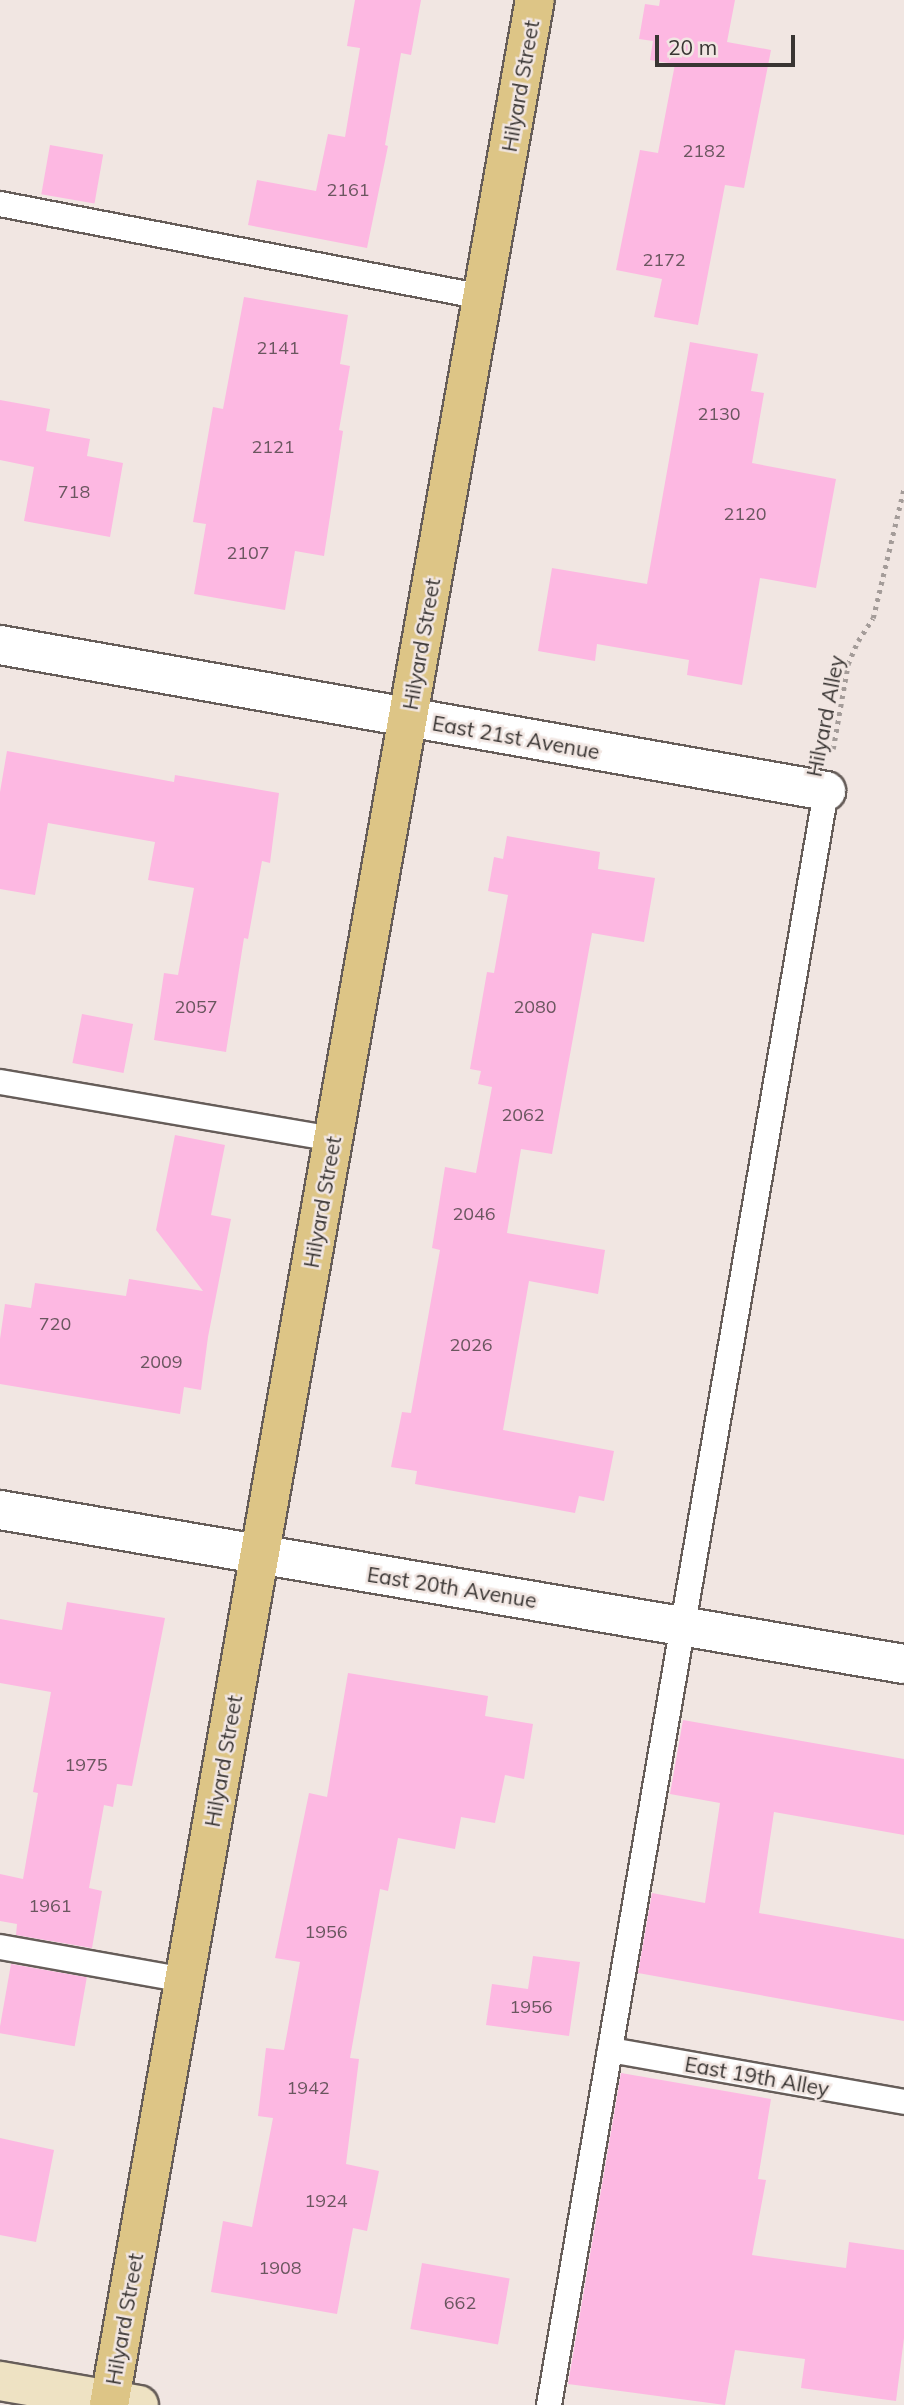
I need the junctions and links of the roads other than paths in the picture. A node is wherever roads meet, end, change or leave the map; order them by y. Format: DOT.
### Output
graph roads {
  1 [pos="535,0"];
  2 [pos="0,204"];
  3 [pos="482,297"];
  4 [pos="0,645"];
  5 [pos="408,718"];
  6 [pos="826,791"];
  7 [pos="0,1082"];
  8 [pos="333,1139"];
  9 [pos="0,1510"];
  10 [pos="259,1556"];
  11 [pos="682,1625"];
  12 [pos="904,1664"];
  13 [pos="0,1947"];
  14 [pos="184,1980"];
  15 [pos="610,2050"];
  16 [pos="904,2102"];
  17 [pos="0,2381"];
  18 [pos="119,2404"];
  19 [pos="549,2405"];
  1 -- 3 [label="main road, Hilyard Street"];
  2 -- 3 [label="lane"];
  3 -- 5 [label="main road, Hilyard Street"];
  4 -- 5 [label="street, East 21st Avenue"];
  5 -- 6 [label="street, East 21st Avenue"];
  5 -- 8 [label="main road, Hilyard Street"];
  6 -- 11 [label="lane"];
  7 -- 8 [label="lane"];
  8 -- 10 [label="main road, Hilyard Street"];
  9 -- 10 [label="street, East 20th Avenue"];
  10 -- 11 [label="street, East 20th Avenue"];
  10 -- 14 [label="main road, Hilyard Street"];
  11 -- 12 [label="street, East 20th Avenue"];
  11 -- 15 [label="lane"];
  13 -- 14 [label="lane"];
  14 -- 18 [label="main road, Hilyard Street"];
  15 -- 16 [label="lane, East 19th Alley"];
  15 -- 19 [label="lane"];
  17 -- 18 [label="street"];
}
